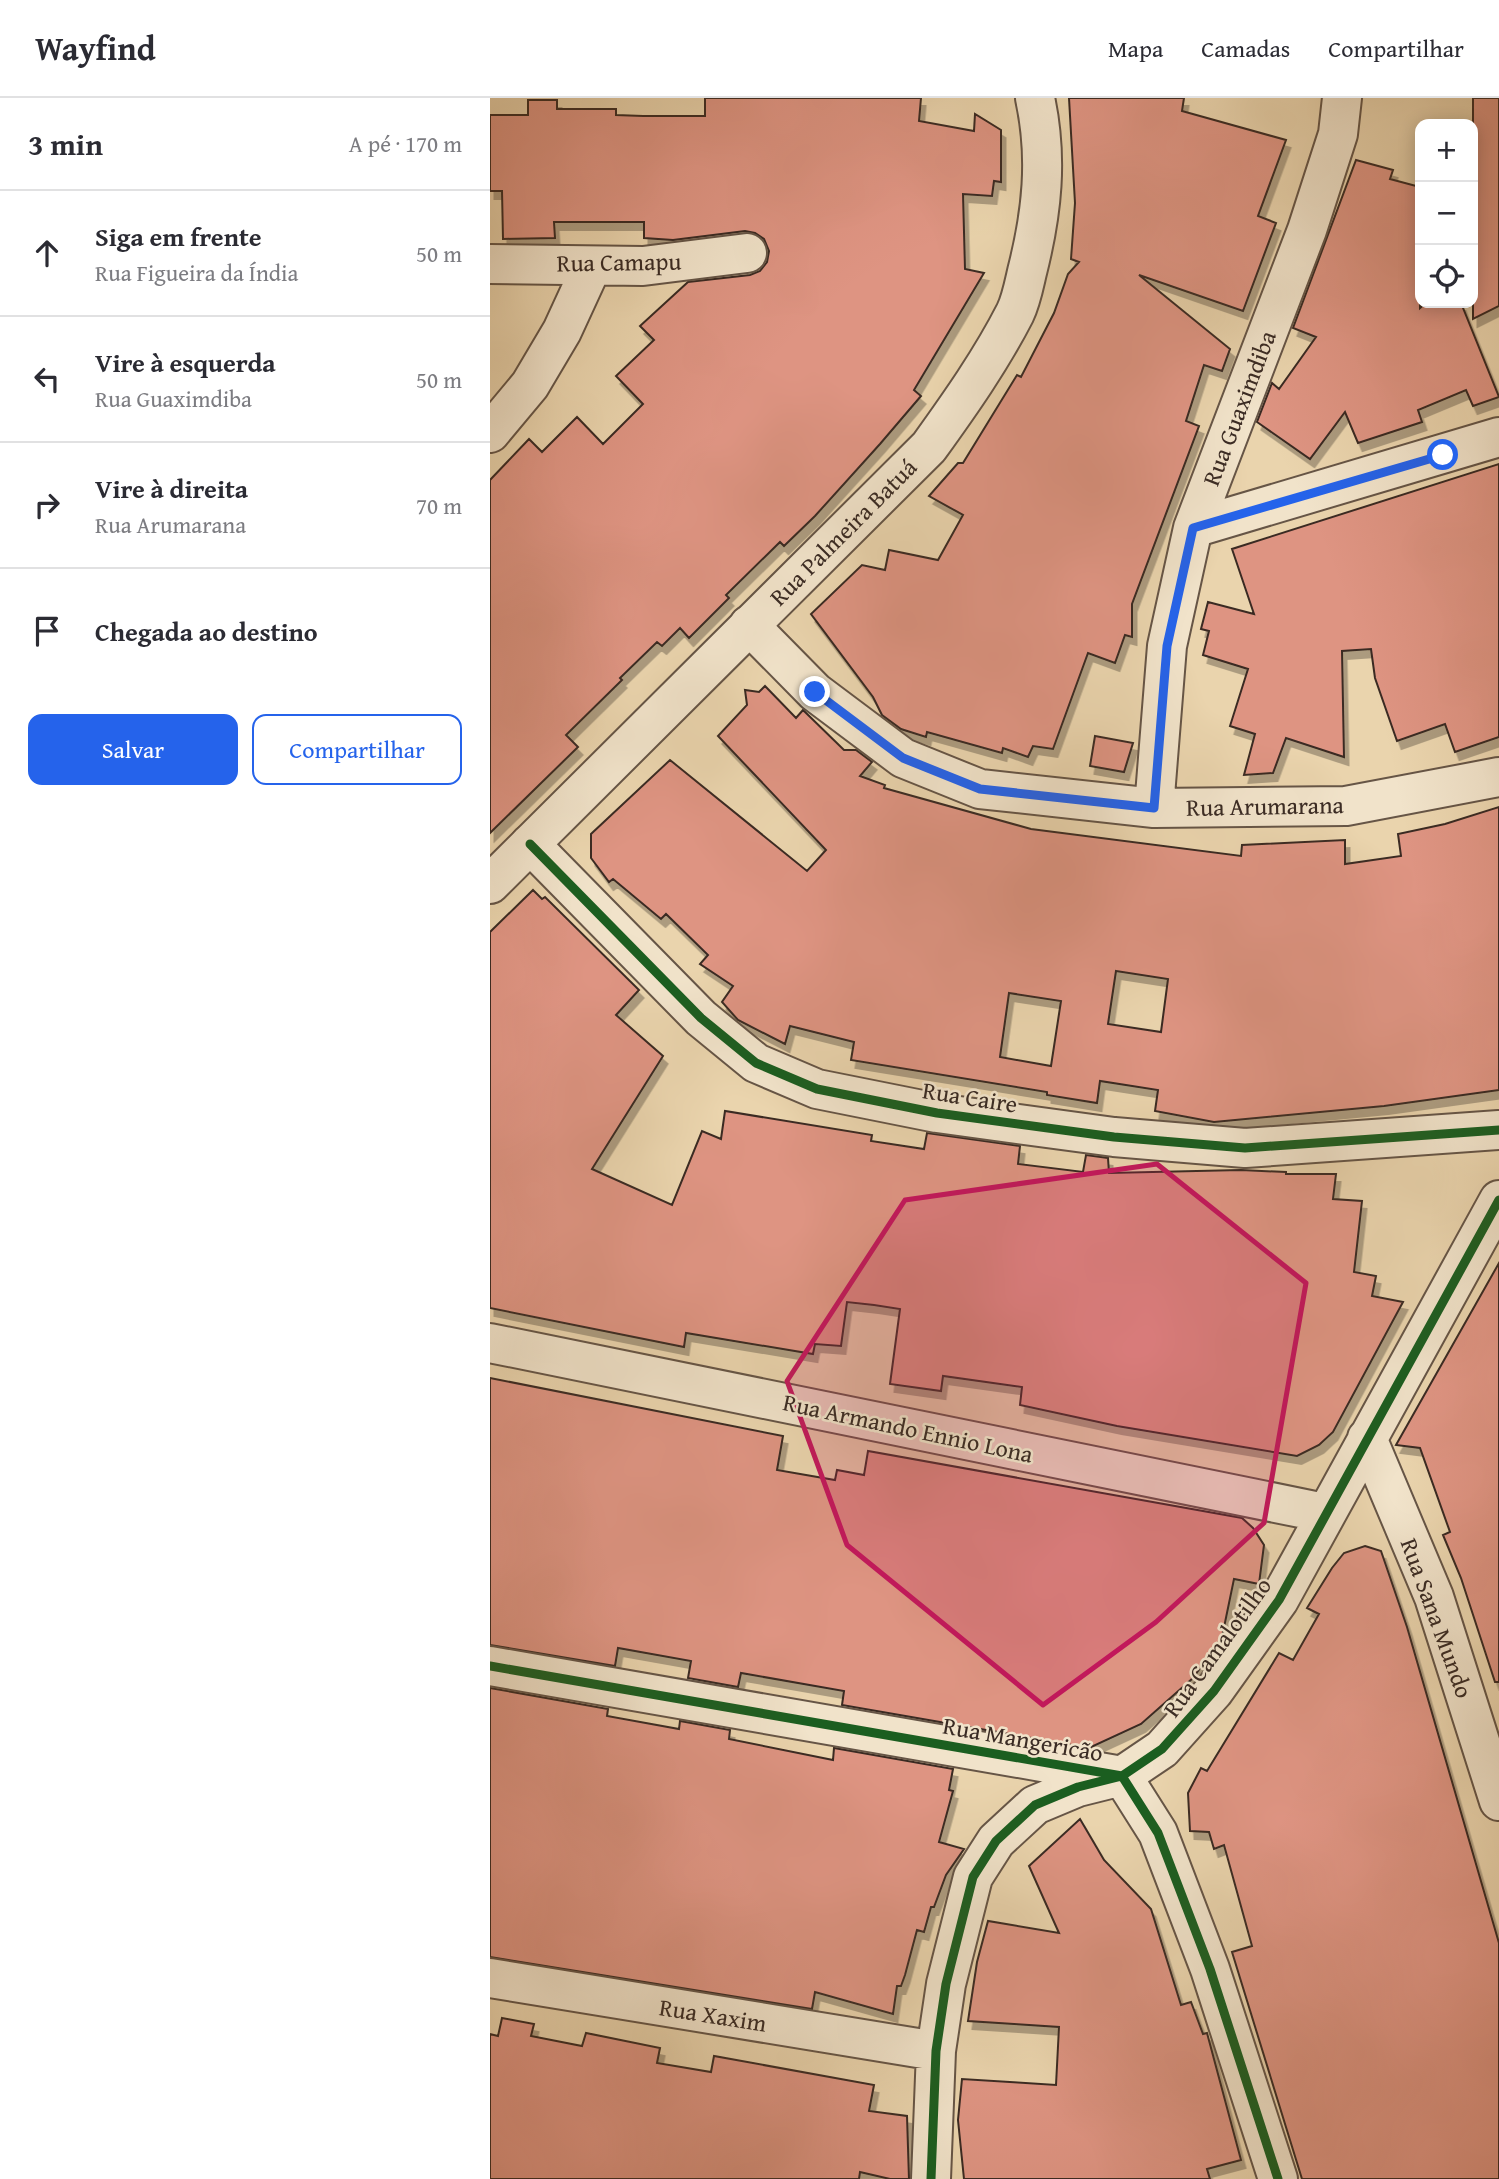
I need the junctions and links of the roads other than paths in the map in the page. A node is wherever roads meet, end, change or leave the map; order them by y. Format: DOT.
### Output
graph roads {
  1 [pos="1342,98"];
  2 [pos="1035,99"];
  3 [pos="747,253"];
  4 [pos="490,264"];
  5 [pos="591,268"];
  6 [pos="490,432"];
  7 [pos="1499,437"];
  8 [pos="1193,528"];
  9 [pos="749,625"];
  10 [pos="1499,777"];
  11 [pos="1154,808"];
  12 [pos="530,844"];
  13 [pos="490,884"];
  14 [pos="1499,1130"];
  15 [pos="1499,1200"];
  16 [pos="490,1343"];
  17 [pos="1367,1438"];
  18 [pos="1325,1513"];
  19 [pos="490,1666"];
  20 [pos="1122,1776"];
  21 [pos="1499,1801"];
  22 [pos="490,1978"];
  23 [pos="936,2051"];
  24 [pos="931,2179"];
  25 [pos="1278,2179"];
  1 -- 8 [label="street, Rua Guaximdiba"];
  2 -- 9 [label="street, Rua Palmeira Batuá"];
  3 -- 5 [label="street, Rua Camapu"];
  4 -- 5 [label="street, Rua Camapu"];
  5 -- 6 [label="street"];
  7 -- 8 [label="street"];
  8 -- 11 [label="street, Rua Guaximdiba"];
  9 -- 11 [label="street, Rua Arumarana"];
  9 -- 12 [label="street, Rua Palmeira Batuá"];
  10 -- 11 [label="street, Rua Arumarana"];
  12 -- 13 [label="street, Rua Palmeira Batuá"];
  12 -- 14 [label="street, Rua Caire"];
  15 -- 17 [label="street, Rua Camalotilho"];
  16 -- 18 [label="street, Rua Armando Ennio Lona"];
  17 -- 18 [label="street, Rua Camalotilho"];
  17 -- 21 [label="street, Rua Sana Mundo"];
  18 -- 20 [label="street, Rua Camalotilho"];
  19 -- 20 [label="street, Rua Mangericão"];
  20 -- 23 [label="street, Rua Camalotilho"];
  20 -- 25 [label="street, Rua Mangericão"];
  22 -- 23 [label="street, Rua Xaxim"];
  23 -- 24 [label="street, Rua Camalotilho"];
}
